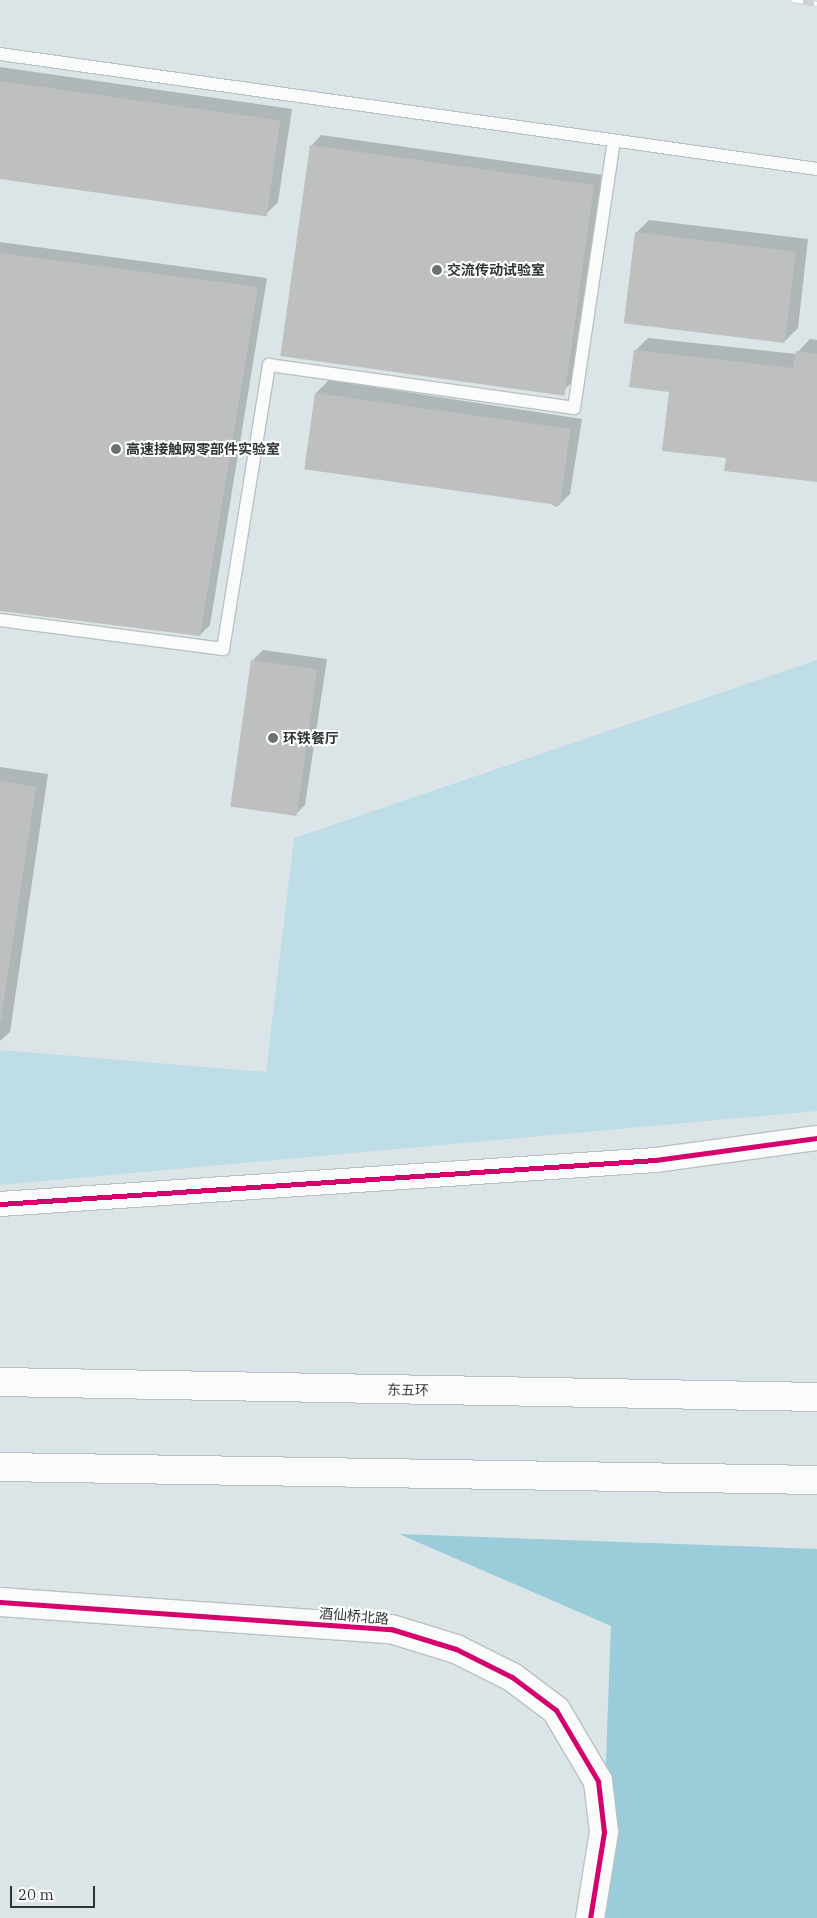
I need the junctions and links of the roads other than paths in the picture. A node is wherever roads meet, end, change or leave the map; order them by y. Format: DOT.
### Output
graph roads {
  1 [pos="0,54"];
  2 [pos="614,141"];
  3 [pos="817,169"];
  4 [pos="0,620"];
  5 [pos="817,1138"];
  6 [pos="0,1204"];
  7 [pos="0,1382"];
  8 [pos="817,1397"];
  9 [pos="0,1467"];
  10 [pos="817,1480"];
  11 [pos="0,1602"];
  12 [pos="590,1918"];
  1 -- 2 [label="lane"];
  2 -- 3 [label="lane"];
  2 -- 4 [label="lane"];
  5 -- 6 [label="street"];
  7 -- 8 [label="main road, 东五环"];
  9 -- 10 [label="main road"];
  11 -- 12 [label="main road, 酒仙桥北路"];
}
